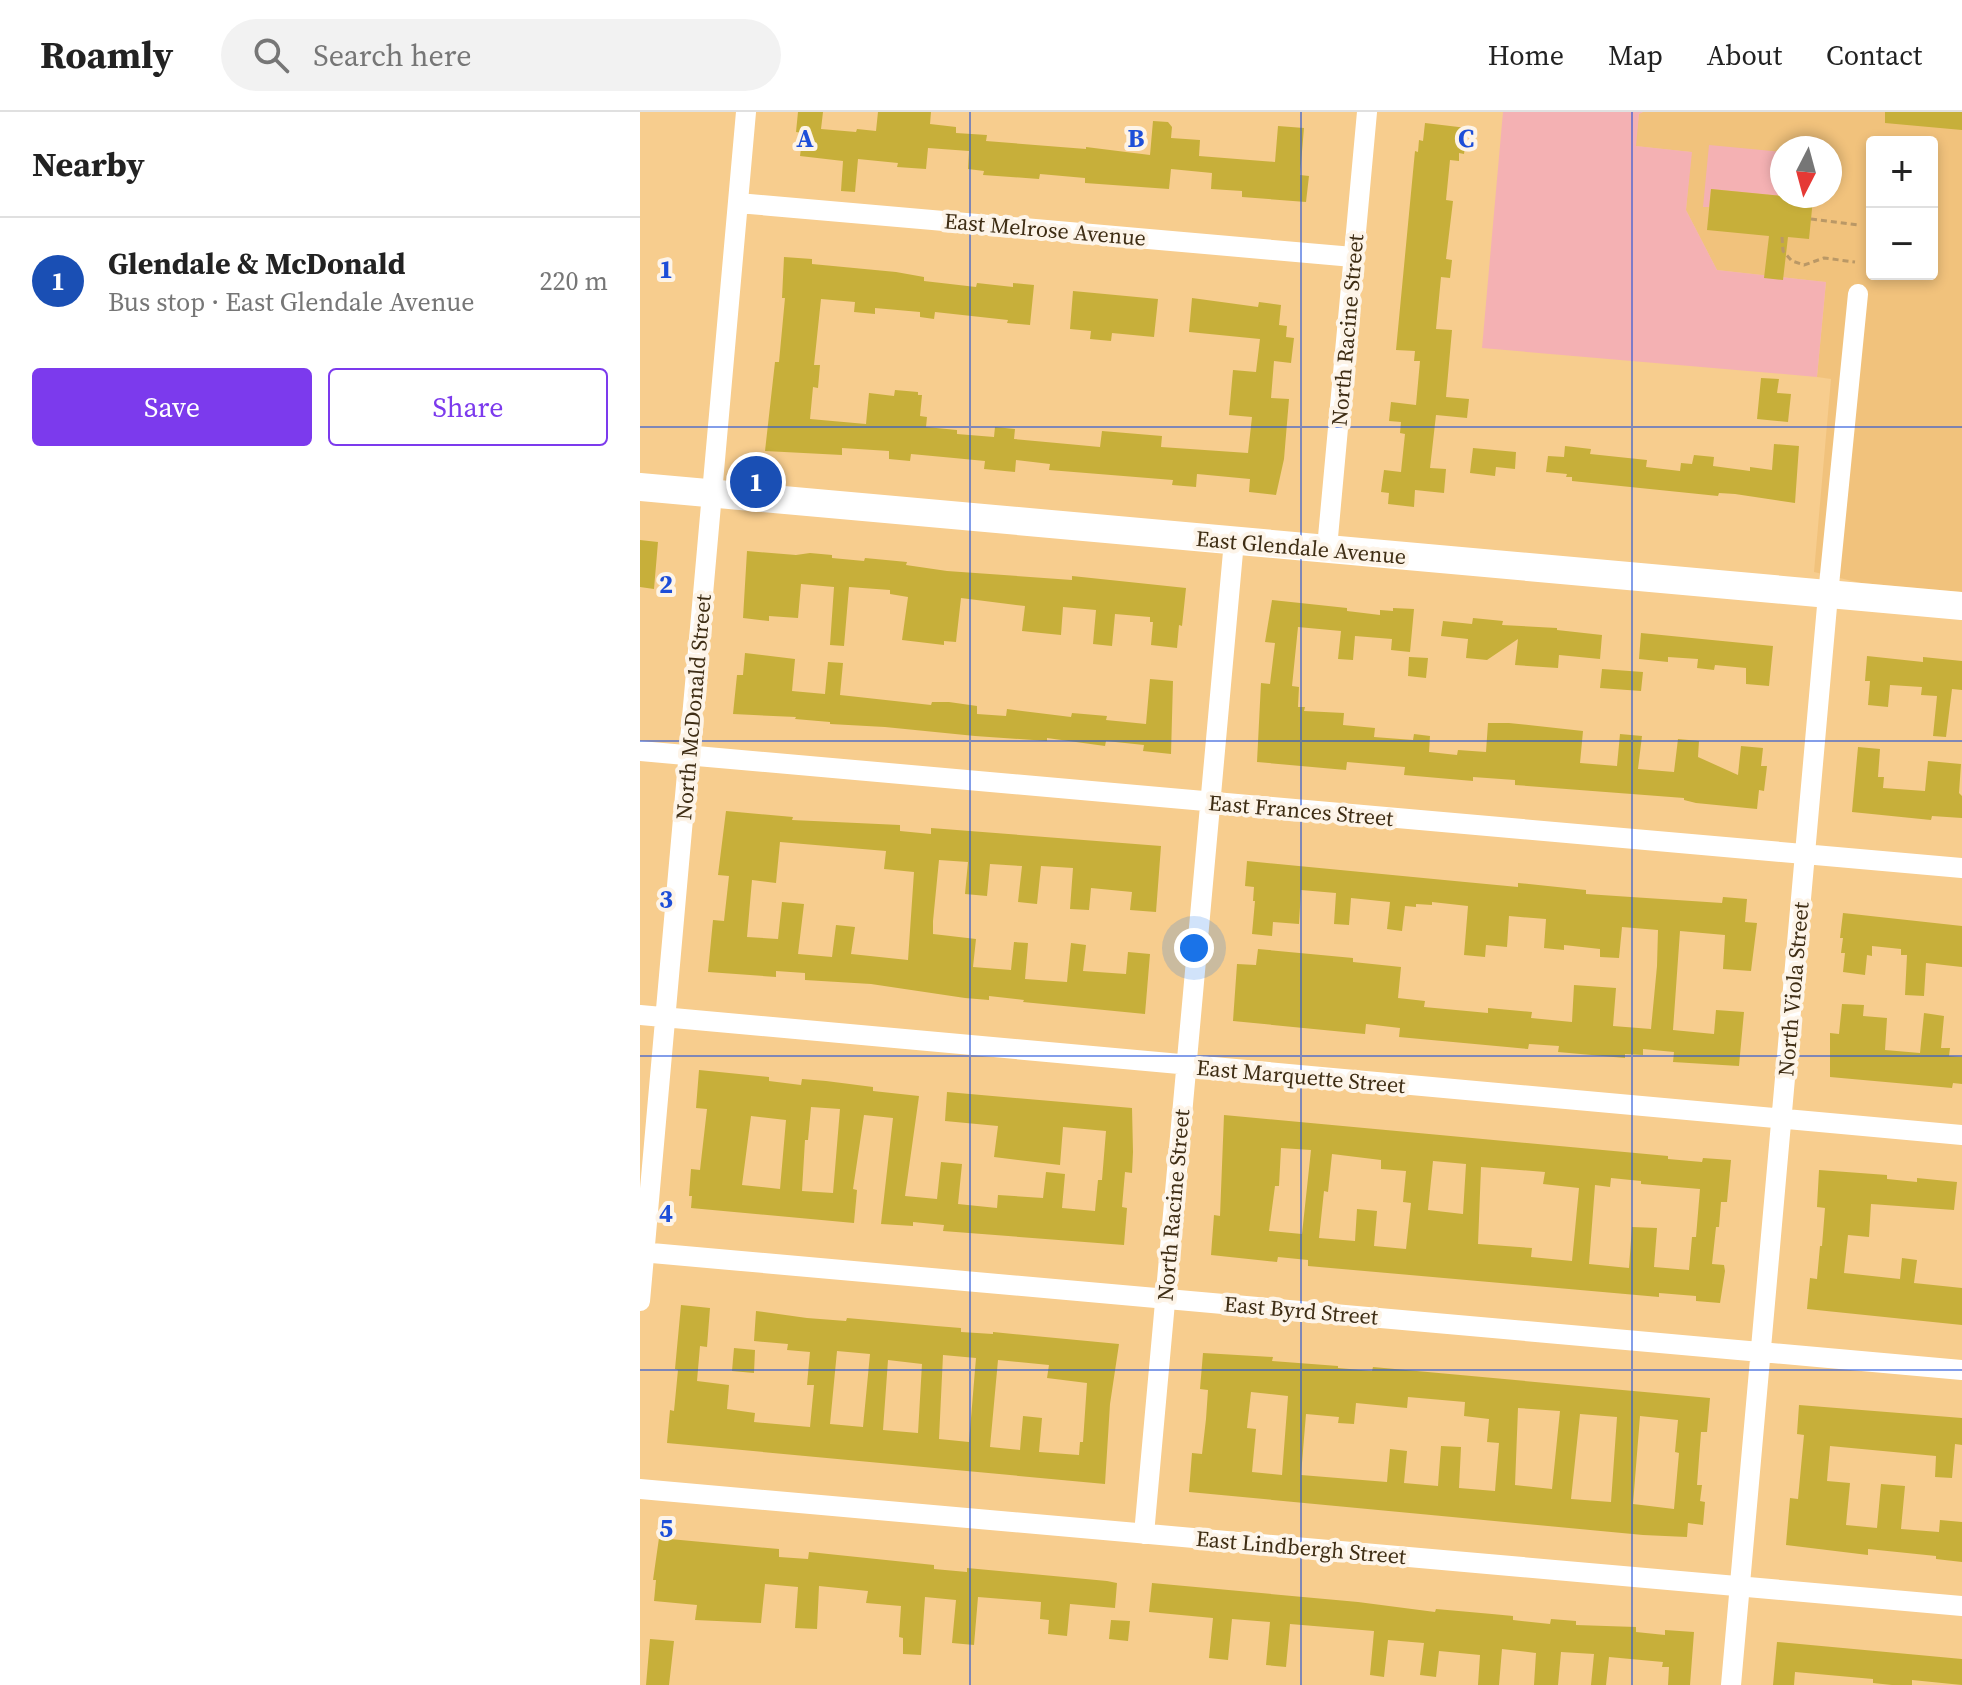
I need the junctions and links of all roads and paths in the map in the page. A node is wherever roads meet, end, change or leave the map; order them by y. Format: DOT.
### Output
graph roads {
  1 [pos="746,112"];
  2 [pos="1367,112"];
  3 [pos="738,203"];
  4 [pos="1811,219"];
  5 [pos="1858,225"];
  6 [pos="1782,237"];
  7 [pos="1353,257"];
  8 [pos="1855,262"];
  9 [pos="1858,294"];
  10 [pos="640,487"];
  11 [pos="712,493"];
  12 [pos="1234,541"];
  13 [pos="1327,548"];
  14 [pos="1828,595"];
  15 [pos="1962,606"];
  16 [pos="640,751"];
  17 [pos="689,755"];
  18 [pos="1210,802"];
  19 [pos="1806,854"];
  20 [pos="1962,868"];
  21 [pos="640,1015"];
  22 [pos="665,1017"];
  23 [pos="1185,1065"];
  24 [pos="1781,1118"];
  25 [pos="1962,1135"];
  26 [pos="642,1252"];
  27 [pos="1165,1298"];
  28 [pos="640,1301"];
  29 [pos="1761,1352"];
  30 [pos="1962,1370"];
  31 [pos="640,1489"];
  32 [pos="1144,1534"];
  33 [pos="1740,1585"];
  34 [pos="1962,1606"];
  35 [pos="1731,1685"];
  1 -- 3 [label="street, North McDonald Street"];
  2 -- 7 [label="street, North Racine Street"];
  3 -- 7 [label="street, East Melrose Avenue"];
  3 -- 11 [label="street, North McDonald Street"];
  4 -- 5 [label="path"];
  6 -- 8 [label="path"];
  7 -- 13 [label="street, North Racine Street"];
  9 -- 14 [label="street, North Viola Street"];
  10 -- 11 [label="street, East Glendale Avenue"];
  11 -- 12 [label="street, East Glendale Avenue"];
  11 -- 17 [label="street, North McDonald Street"];
  12 -- 13 [label="street, East Glendale Avenue"];
  12 -- 18 [label="street, North Racine Street"];
  13 -- 14 [label="street, East Glendale Avenue"];
  14 -- 15 [label="street, East Glendale Avenue"];
  14 -- 19 [label="street, North Viola Street"];
  16 -- 17 [label="street, East Frances Street"];
  17 -- 18 [label="street, East Frances Street"];
  17 -- 22 [label="street, North McDonald Street"];
  18 -- 19 [label="street, East Frances Street"];
  18 -- 23 [label="street, North Racine Street"];
  19 -- 20 [label="street, East Frances Street"];
  19 -- 24 [label="street, North Viola Street"];
  21 -- 22 [label="street, East Marquette Street"];
  22 -- 23 [label="street, East Marquette Street"];
  22 -- 26 [label="street, North McDonald Street"];
  23 -- 24 [label="street, East Marquette Street"];
  23 -- 27 [label="street, North Racine Street"];
  24 -- 25 [label="street, East Marquette Street"];
  24 -- 29 [label="street, North Viola Street"];
  26 -- 27 [label="street, East Byrd Street"];
  26 -- 28 [label="street, North McDonald Street"];
  27 -- 29 [label="street, East Byrd Street"];
  27 -- 32 [label="street, North Racine Street"];
  29 -- 30 [label="street, East Byrd Street"];
  29 -- 33 [label="street, North Viola Street"];
  31 -- 32 [label="street, East Lindbergh Street"];
  32 -- 33 [label="street, East Lindbergh Street"];
  33 -- 34 [label="street, East Lindbergh Street"];
  33 -- 35 [label="street, North Viola Street"];
}
